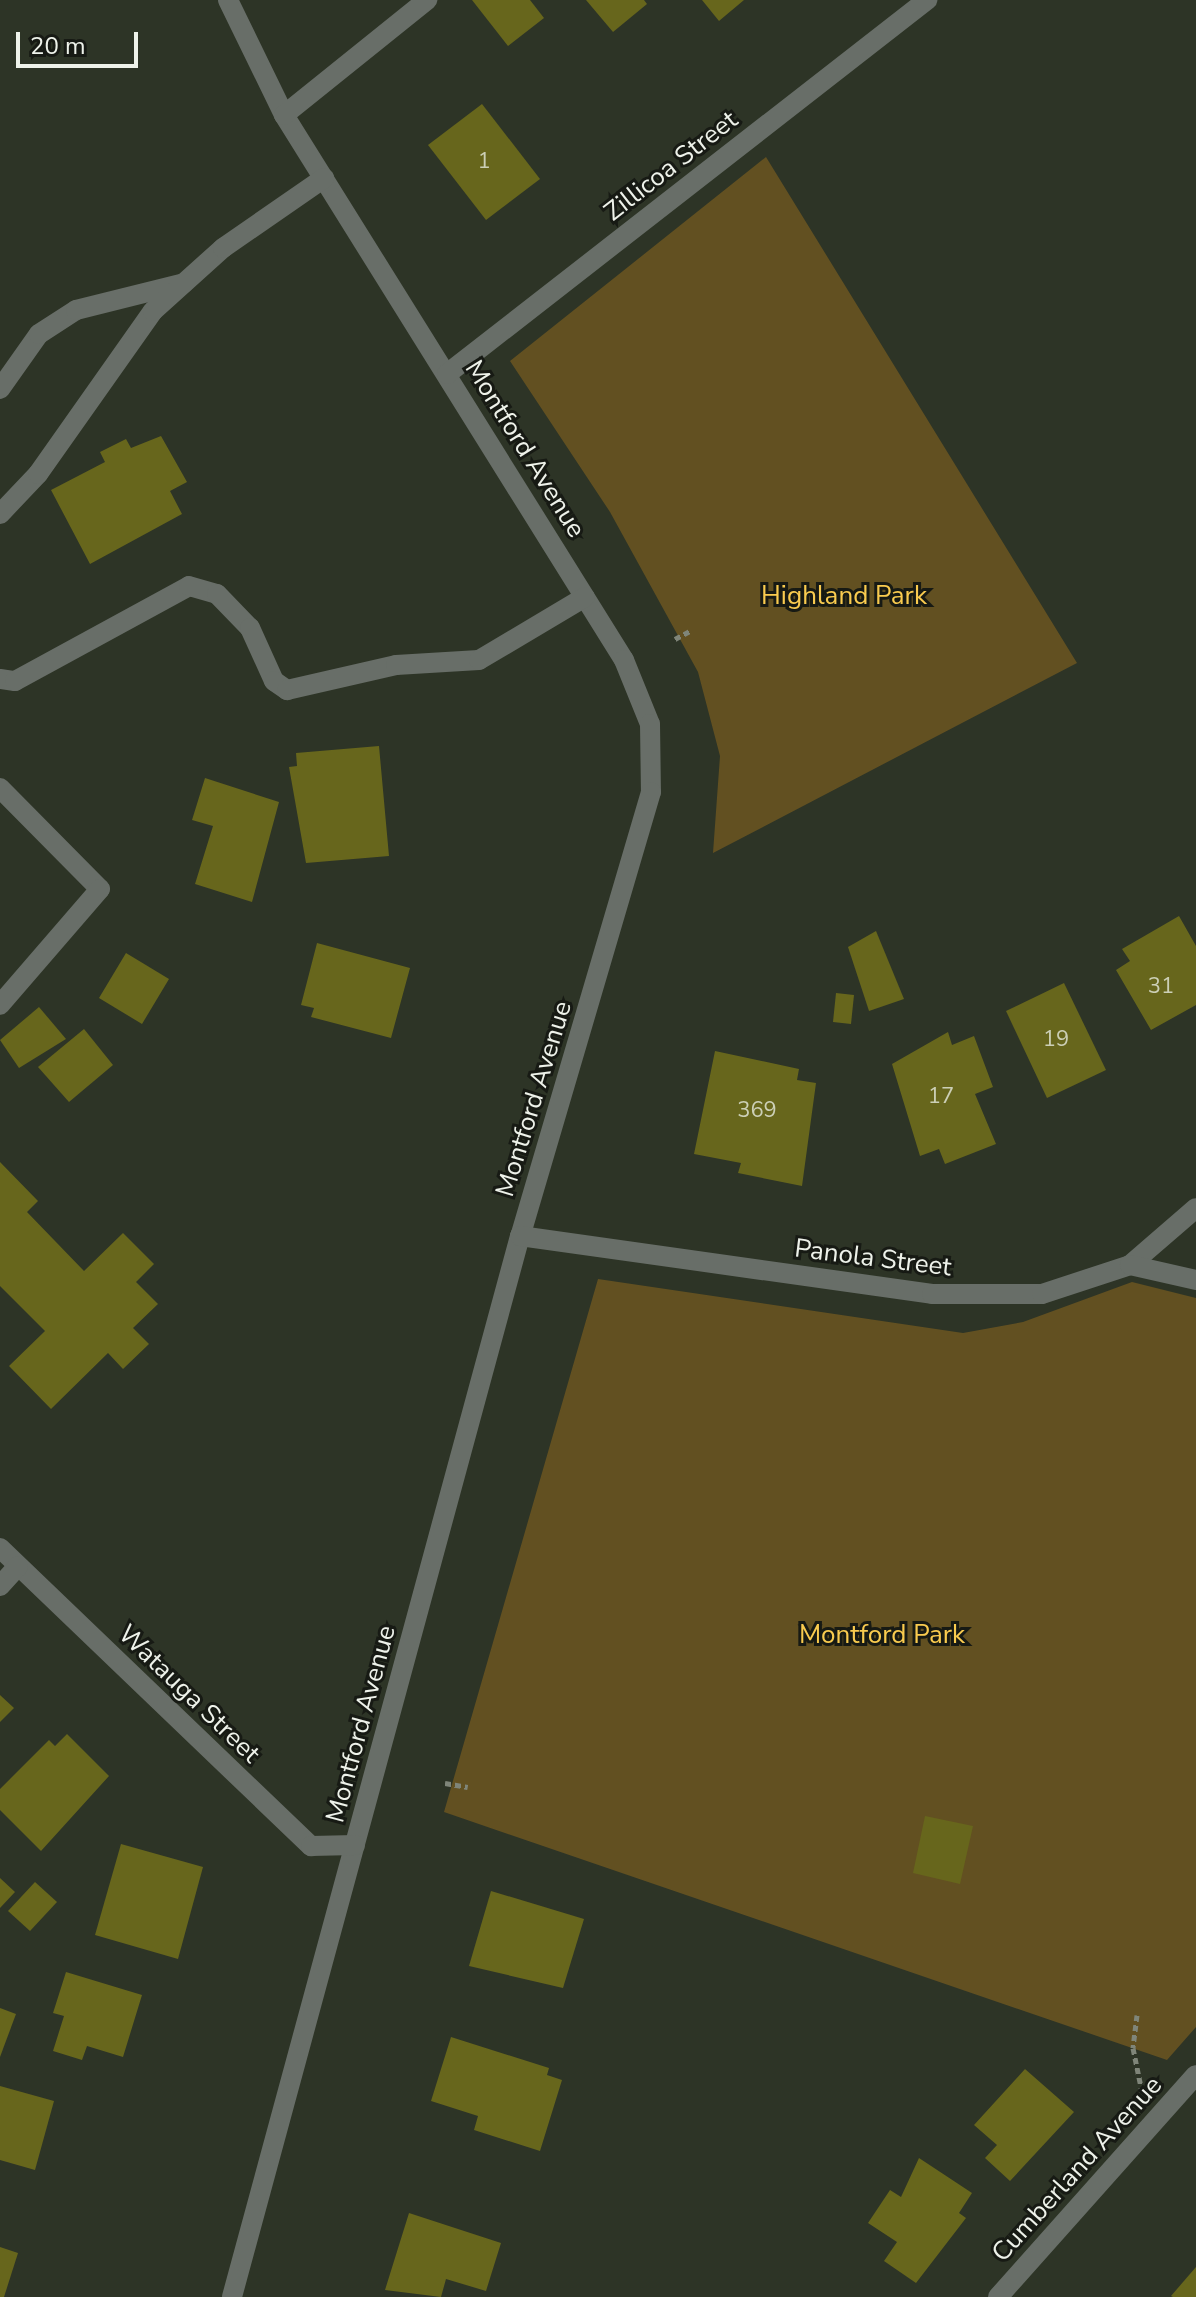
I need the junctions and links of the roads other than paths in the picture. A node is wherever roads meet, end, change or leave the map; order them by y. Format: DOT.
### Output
graph roads {
  1 [pos="228,0"];
  2 [pos="427,0"];
  3 [pos="927,0"];
  4 [pos="284,115"];
  5 [pos="324,178"];
  6 [pos="184,283"];
  7 [pos="447,374"];
  8 [pos="0,389"];
  9 [pos="0,514"];
  10 [pos="585,597"];
  11 [pos="0,679"];
  12 [pos="0,788"];
  13 [pos="0,1005"];
  14 [pos="1196,1208"];
  15 [pos="520,1236"];
  16 [pos="1130,1265"];
  17 [pos="1196,1280"];
  18 [pos="0,1548"];
  19 [pos="18,1566"];
  20 [pos="0,1586"];
  21 [pos="355,1845"];
  22 [pos="1196,2075"];
  23 [pos="232,2297"];
  24 [pos="998,2297"];
  1 -- 4 [label="street, Montford Avenue"];
  2 -- 4 [label="street"];
  3 -- 7 [label="street, Zillicoa Street"];
  4 -- 5 [label="street, Montford Avenue"];
  5 -- 6 [label="street"];
  5 -- 7 [label="street, Montford Avenue"];
  6 -- 8 [label="street"];
  6 -- 9 [label="street"];
  7 -- 10 [label="street, Montford Avenue"];
  10 -- 11 [label="street"];
  10 -- 15 [label="street, Montford Avenue"];
  12 -- 13 [label="street"];
  14 -- 16 [label="street, Panola Street"];
  15 -- 16 [label="street, Panola Street"];
  15 -- 21 [label="street, Montford Avenue"];
  16 -- 17 [label="street"];
  18 -- 19 [label="street, Watauga Street"];
  19 -- 20 [label="street"];
  19 -- 21 [label="street, Watauga Street"];
  21 -- 23 [label="street, Montford Avenue"];
  22 -- 24 [label="street, Cumberland Avenue"];
}
